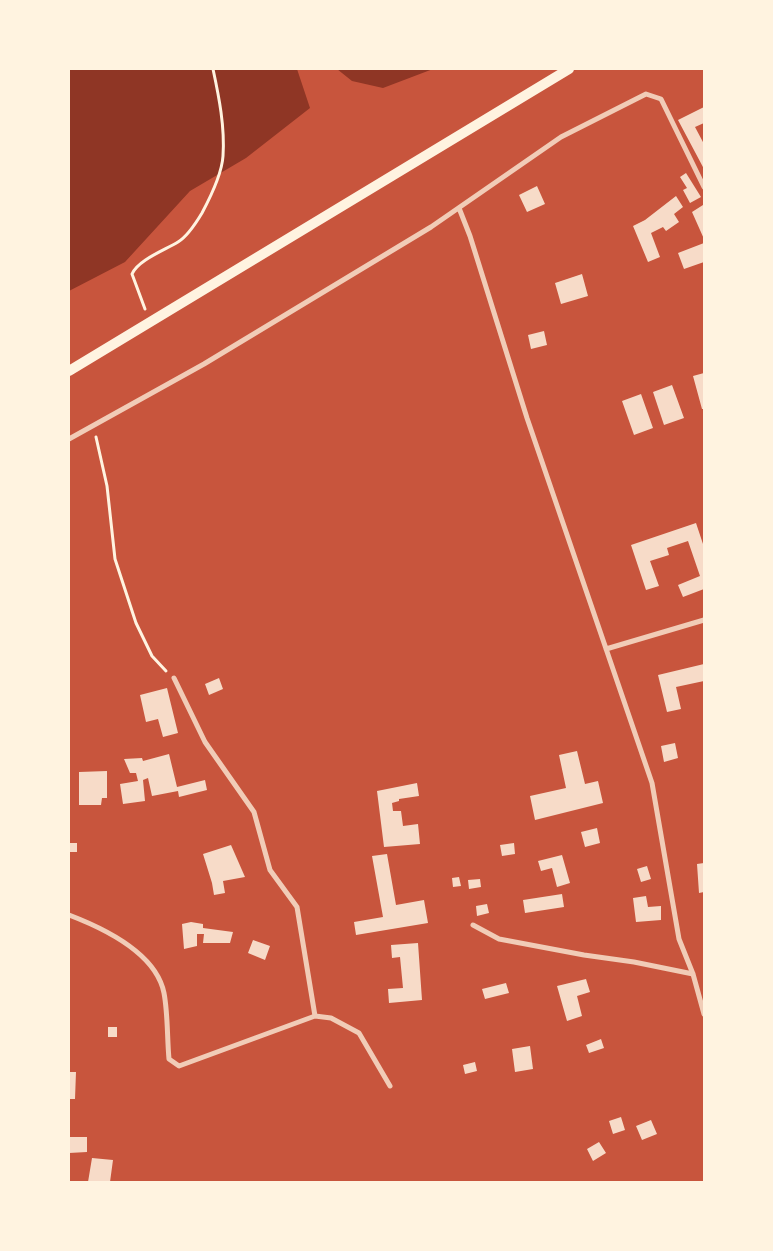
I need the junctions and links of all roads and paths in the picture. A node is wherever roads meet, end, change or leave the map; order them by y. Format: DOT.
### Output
graph roads {
  1 [pos="212,69"];
  2 [pos="569,69"];
  3 [pos="704,187"];
  4 [pos="459,208"];
  5 [pos="150,322"];
  6 [pos="69,371"];
  7 [pos="93,426"];
  8 [pos="69,440"];
  9 [pos="704,620"];
  10 [pos="606,649"];
  11 [pos="174,678"];
  12 [pos="69,915"];
  13 [pos="473,925"];
  14 [pos="693,974"];
  15 [pos="704,1014"];
  16 [pos="316,1016"];
  17 [pos="390,1086"];
  1 -- 5 [label="path"];
  2 -- 5 [label="main road"];
  3 -- 4 [label="street"];
  4 -- 7 [label="street"];
  4 -- 10 [label="street"];
  5 -- 6 [label="main road"];
  7 -- 8 [label="street"];
  7 -- 11 [label="path"];
  9 -- 10 [label="street"];
  10 -- 14 [label="street"];
  11 -- 16 [label="street"];
  12 -- 16 [label="street"];
  13 -- 14 [label="street"];
  14 -- 15 [label="street"];
  16 -- 17 [label="street"];
}
